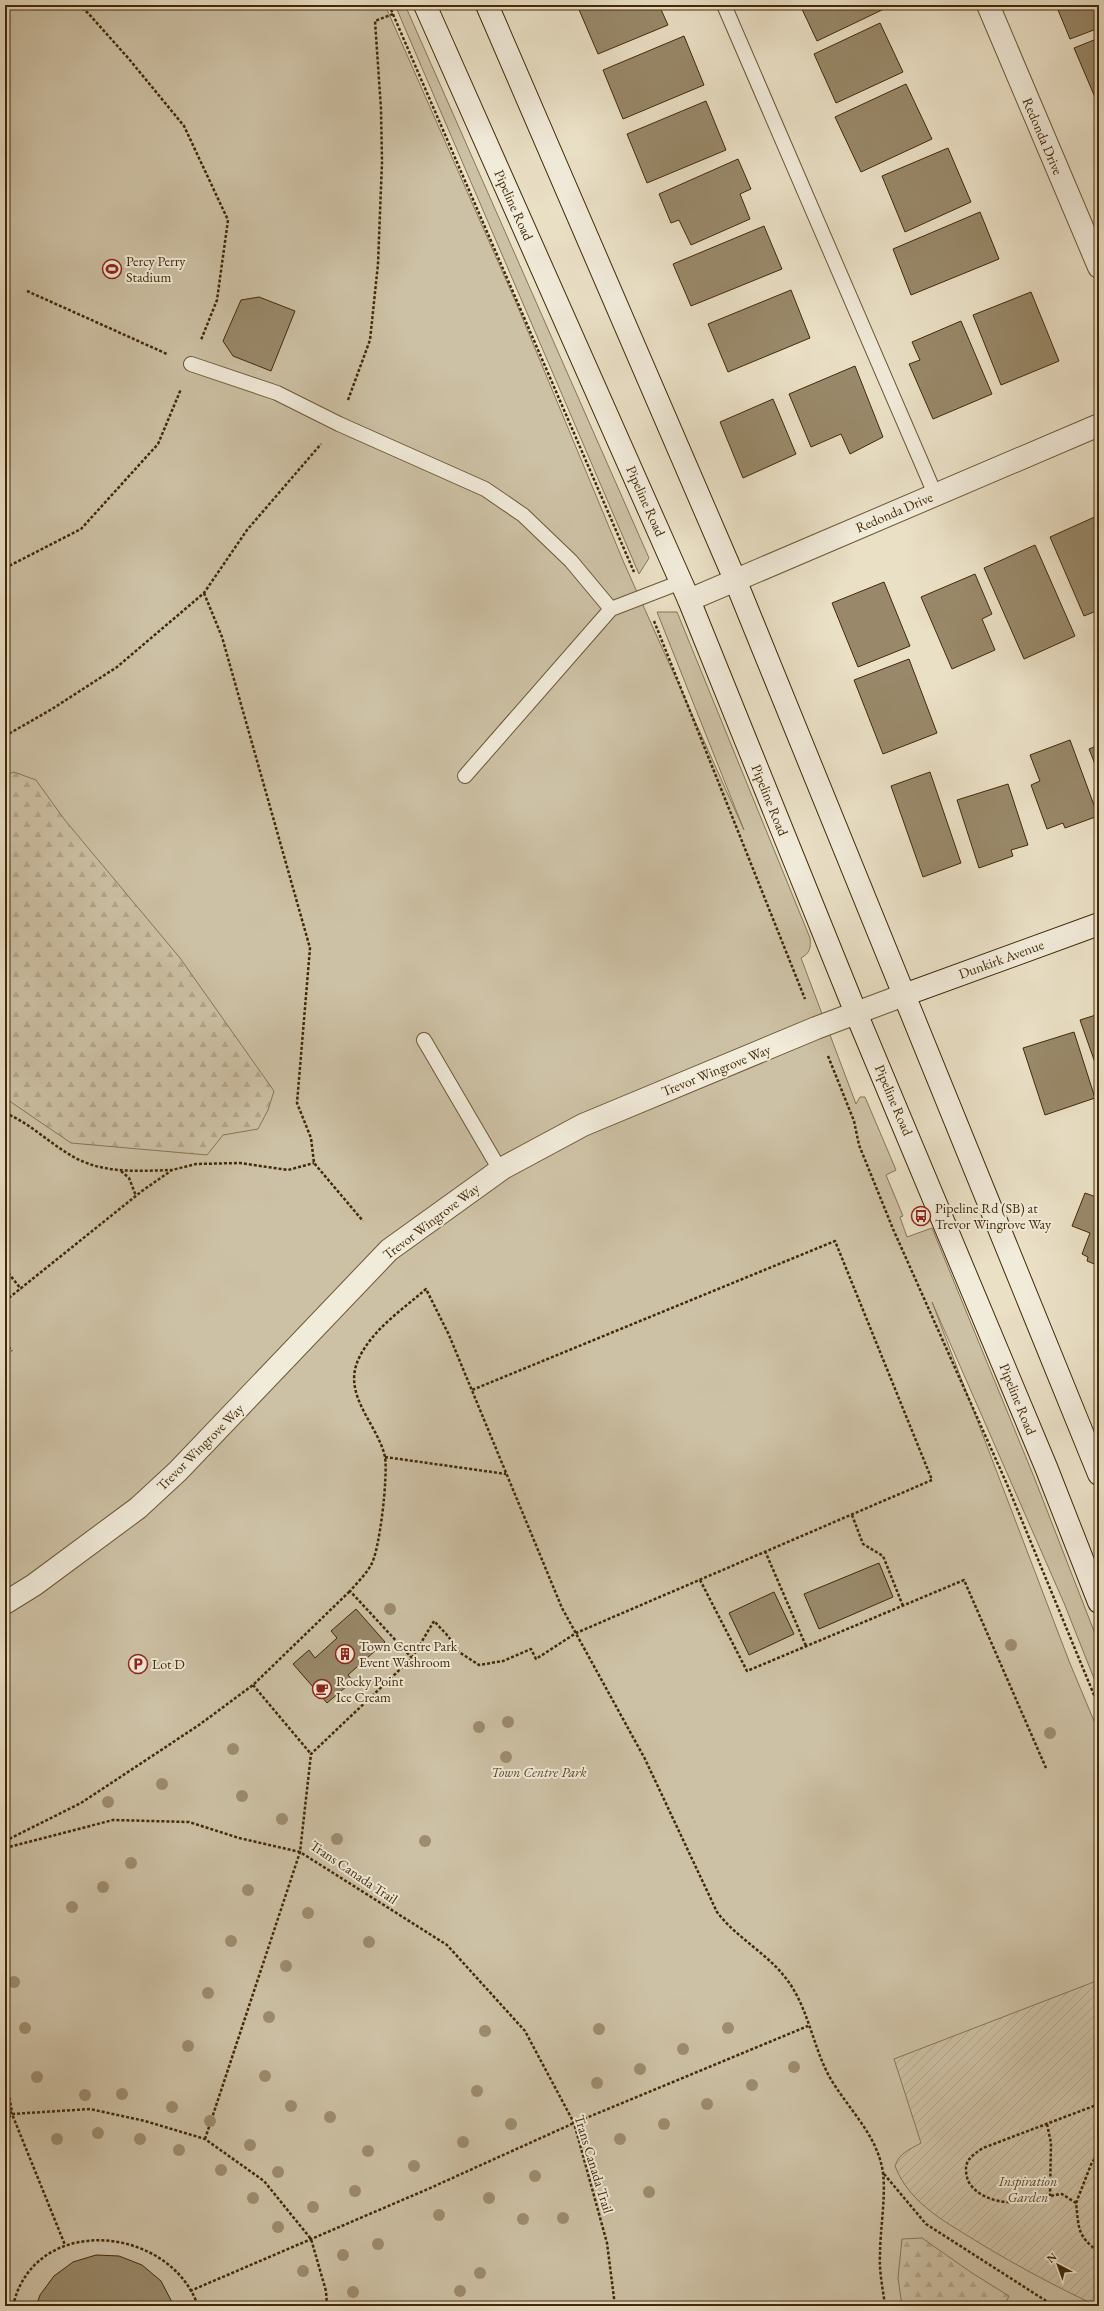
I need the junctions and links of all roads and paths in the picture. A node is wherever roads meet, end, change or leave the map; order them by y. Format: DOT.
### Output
graph roads {
  1 [pos="78,5"];
  2 [pos="389,5"];
  3 [pos="426,5"];
  4 [pos="486,5"];
  5 [pos="724,5"];
  6 [pos="988,5"];
  7 [pos="393,14"];
  8 [pos="1099,267"];
  9 [pos="27,291"];
  10 [pos="191,364"];
  11 [pos="339,424"];
  12 [pos="1099,425"];
  13 [pos="935,494"];
  14 [pos="5,568"];
  15 [pos="736,582"];
  16 [pos="685,591"];
  17 [pos="204,593"];
  18 [pos="644,596"];
  19 [pos="611,609"];
  20 [pos="5,736"];
  21 [pos="465,776"];
  22 [pos="1099,924"];
  23 [pos="796,977"];
  24 [pos="904,995"];
  25 [pos="856,1013"];
  26 [pos="424,1040"];
  27 [pos="835,1074"];
  28 [pos="5,1113"];
  29 [pos="314,1163"];
  30 [pos="172,1170"];
  31 [pos="500,1170"];
  32 [pos="121,1171"];
  33 [pos="136,1196"];
  34 [pos="363,1221"];
  35 [pos="5,1269"];
  36 [pos="21,1289"];
  37 [pos="5,1301"];
  38 [pos="5,1343"];
  39 [pos="12,1351"];
  40 [pos="472,1390"];
  41 [pos="385,1457"];
  42 [pos="506,1474"];
  43 [pos="1099,1474"];
  44 [pos="852,1515"];
  45 [pos="765,1551"];
  46 [pos="700,1580"];
  47 [pos="350,1591"];
  48 [pos="1099,1602"];
  49 [pos="5,1603"];
  50 [pos="903,1606"];
  51 [pos="576,1633"];
  52 [pos="806,1646"];
  53 [pos="412,1658"];
  54 [pos="253,1685"];
  55 [pos="1099,1707"];
  56 [pos="311,1754"];
  57 [pos="1046,1768"];
  58 [pos="5,1841"];
  59 [pos="5,1848"];
  60 [pos="300,1852"];
  61 [pos="808,2026"];
  62 [pos="5,2073"];
  63 [pos="5,2103"];
  64 [pos="1099,2104"];
  65 [pos="12,2114"];
  66 [pos="5,2121"];
  67 [pos="574,2123"];
  68 [pos="1047,2124"];
  69 [pos="204,2139"];
  70 [pos="1099,2154"];
  71 [pos="883,2174"];
  72 [pos="1050,2196"];
  73 [pos="1076,2203"];
  74 [pos="311,2239"];
  75 [pos="65,2245"];
  76 [pos="1099,2252"];
  77 [pos="190,2291"];
  78 [pos="13,2306"];
  79 [pos="198,2306"];
  80 [pos="327,2306"];
  81 [pos="615,2306"];
  82 [pos="885,2306"];
  83 [pos="1054,2306"];
  1 -- 10 [label="path"];
  2 -- 7 [label="path"];
  3 -- 16 [label="main road, Pipeline Road"];
  4 -- 15 [label="main road"];
  5 -- 13 [label="lane"];
  6 -- 8 [label="main road, Redonda Drive"];
  7 -- 11 [label="path"];
  7 -- 18 [label="path"];
  9 -- 10 [label="path"];
  10 -- 11 [label="lane"];
  10 -- 14 [label="path"];
  11 -- 17 [label="path"];
  11 -- 19 [label="lane"];
  12 -- 13 [label="main road, Redonda Drive"];
  13 -- 15 [label="main road, Redonda Drive"];
  15 -- 16 [label="main road, Redonda Drive"];
  15 -- 24 [label="main road"];
  16 -- 18 [label="lane"];
  16 -- 25 [label="main road, Pipeline Road"];
  17 -- 20 [label="path"];
  17 -- 29 [label="path"];
  18 -- 19 [label="lane"];
  18 -- 23 [label="path"];
  19 -- 21 [label="lane"];
  22 -- 24 [label="main road, Dunkirk Avenue"];
  24 -- 25 [label="main road, Trevor Wingrove Way"];
  24 -- 43 [label="main road"];
  25 -- 31 [label="main road, Trevor Wingrove Way"];
  25 -- 48 [label="main road, Pipeline Road"];
  26 -- 31 [label="lane"];
  27 -- 55 [label="path"];
  28 -- 32 [label="path"];
  29 -- 30 [label="path"];
  29 -- 34 [label="path"];
  30 -- 32 [label="path"];
  30 -- 33 [label="path"];
  31 -- 49 [label="main road, Trevor Wingrove Way"];
  32 -- 33 [label="path"];
  33 -- 36 [label="path"];
  35 -- 36 [label="path"];
  36 -- 37 [label="path"];
  38 -- 39 [label="path"];
  40 -- 41 [label="path"];
  40 -- 42 [label="path"];
  40 -- 44 [label="path"];
  41 -- 42 [label="path"];
  41 -- 47 [label="path"];
  42 -- 51 [label="path"];
  44 -- 45 [label="path"];
  44 -- 50 [label="path"];
  45 -- 46 [label="path"];
  45 -- 52 [label="path"];
  46 -- 51 [label="path"];
  46 -- 52 [label="path"];
  47 -- 53 [label="path"];
  47 -- 54 [label="path"];
  50 -- 52 [label="path"];
  50 -- 57 [label="path"];
  51 -- 53 [label="path"];
  51 -- 61 [label="path"];
  53 -- 56 [label="path"];
  54 -- 56 [label="path"];
  54 -- 58 [label="path"];
  56 -- 60 [label="path, Trans Canada Trail"];
  59 -- 60 [label="path"];
  60 -- 67 [label="path, Trans Canada Trail"];
  60 -- 69 [label="path"];
  61 -- 67 [label="path"];
  61 -- 71 [label="path"];
  62 -- 65 [label="path"];
  63 -- 65 [label="path"];
  64 -- 68 [label="path"];
  65 -- 66 [label="path"];
  65 -- 69 [label="path"];
  65 -- 75 [label="path"];
  67 -- 74 [label="path"];
  67 -- 81 [label="path, Trans Canada Trail"];
  68 -- 72 [label="path"];
  68 -- 72 [label="path"];
  69 -- 74 [label="path"];
  70 -- 73 [label="path"];
  71 -- 82 [label="path"];
  71 -- 83 [label="path"];
  72 -- 73 [label="path"];
  73 -- 76 [label="path"];
  74 -- 77 [label="path"];
  74 -- 80 [label="path"];
  75 -- 77 [label="path"];
  75 -- 78 [label="path"];
  77 -- 79 [label="path"];
}
